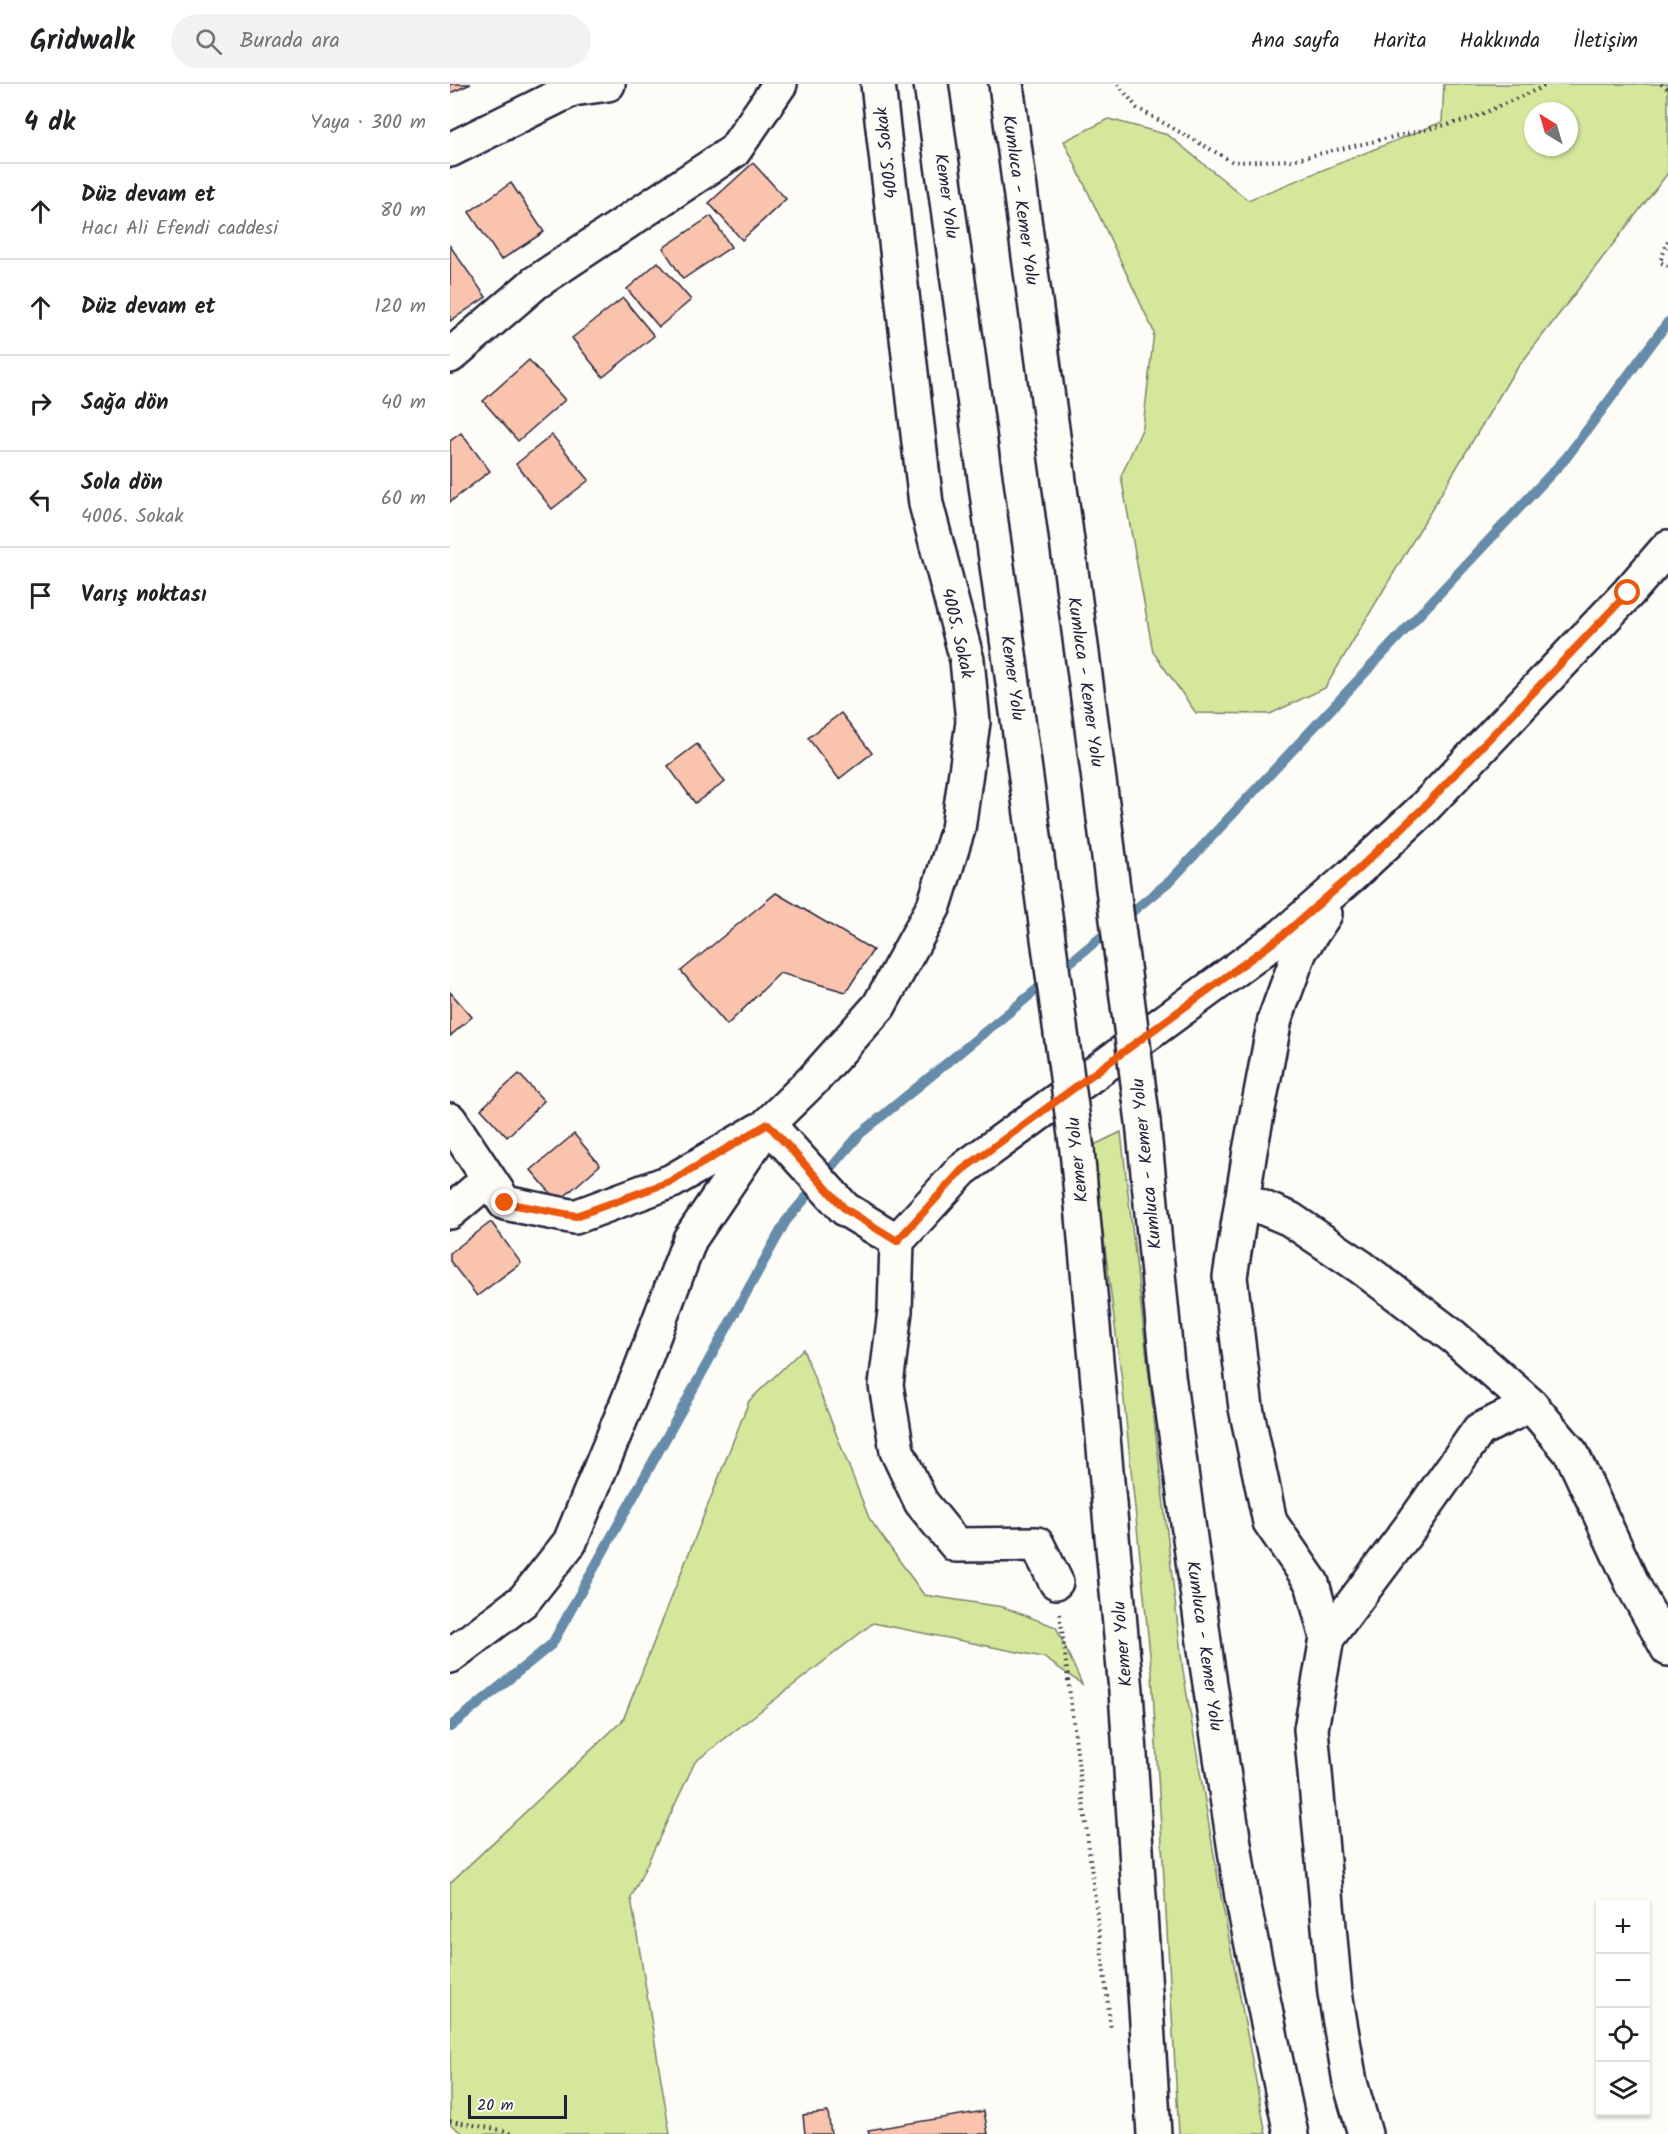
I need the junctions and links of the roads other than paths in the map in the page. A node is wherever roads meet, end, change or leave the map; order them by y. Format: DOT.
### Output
graph roads {
  1 [pos="608,84"];
  2 [pos="780,84"];
  3 [pos="878,84"];
  4 [pos="931,84"];
  5 [pos="1006,84"];
  6 [pos="450,150"];
  7 [pos="450,356"];
  8 [pos="1668,547"];
  9 [pos="1010,651"];
  10 [pos="967,660"];
  11 [pos="1351,876"];
  12 [pos="450,1120"];
  13 [pos="768,1124"];
  14 [pos="489,1179"];
  15 [pos="1242,1199"];
  16 [pos="450,1212"];
  17 [pos="897,1241"];
  18 [pos="1531,1405"];
  19 [pos="1056,1582"];
  20 [pos="1327,1638"];
  21 [pos="1668,1649"];
  22 [pos="450,1656"];
  23 [pos="1154,2134"];
  24 [pos="1291,2134"];
  25 [pos="1365,2134"];
  1 -- 6 [label="main road"];
  2 -- 7 [label="main road"];
  3 -- 10 [label="main road, 4005. Sokak"];
  4 -- 9 [label="main road, Kemer Yolu"];
  5 -- 24 [label="main road, Kumluca - Kemer Yolu, bridge"];
  8 -- 11 [label="main road"];
  9 -- 10 [label="main road"];
  9 -- 23 [label="main road, Kemer Yolu, bridge"];
  10 -- 13 [label="main road, 4005. Sokak"];
  11 -- 15 [label="main road"];
  11 -- 17 [label="main road"];
  12 -- 14 [label="main road"];
  13 -- 14 [label="main road"];
  13 -- 17 [label="main road"];
  13 -- 22 [label="main road"];
  14 -- 16 [label="main road"];
  15 -- 18 [label="main road"];
  15 -- 20 [label="main road"];
  17 -- 19 [label="main road"];
  18 -- 20 [label="main road"];
  18 -- 21 [label="main road"];
  20 -- 25 [label="main road"];
}
